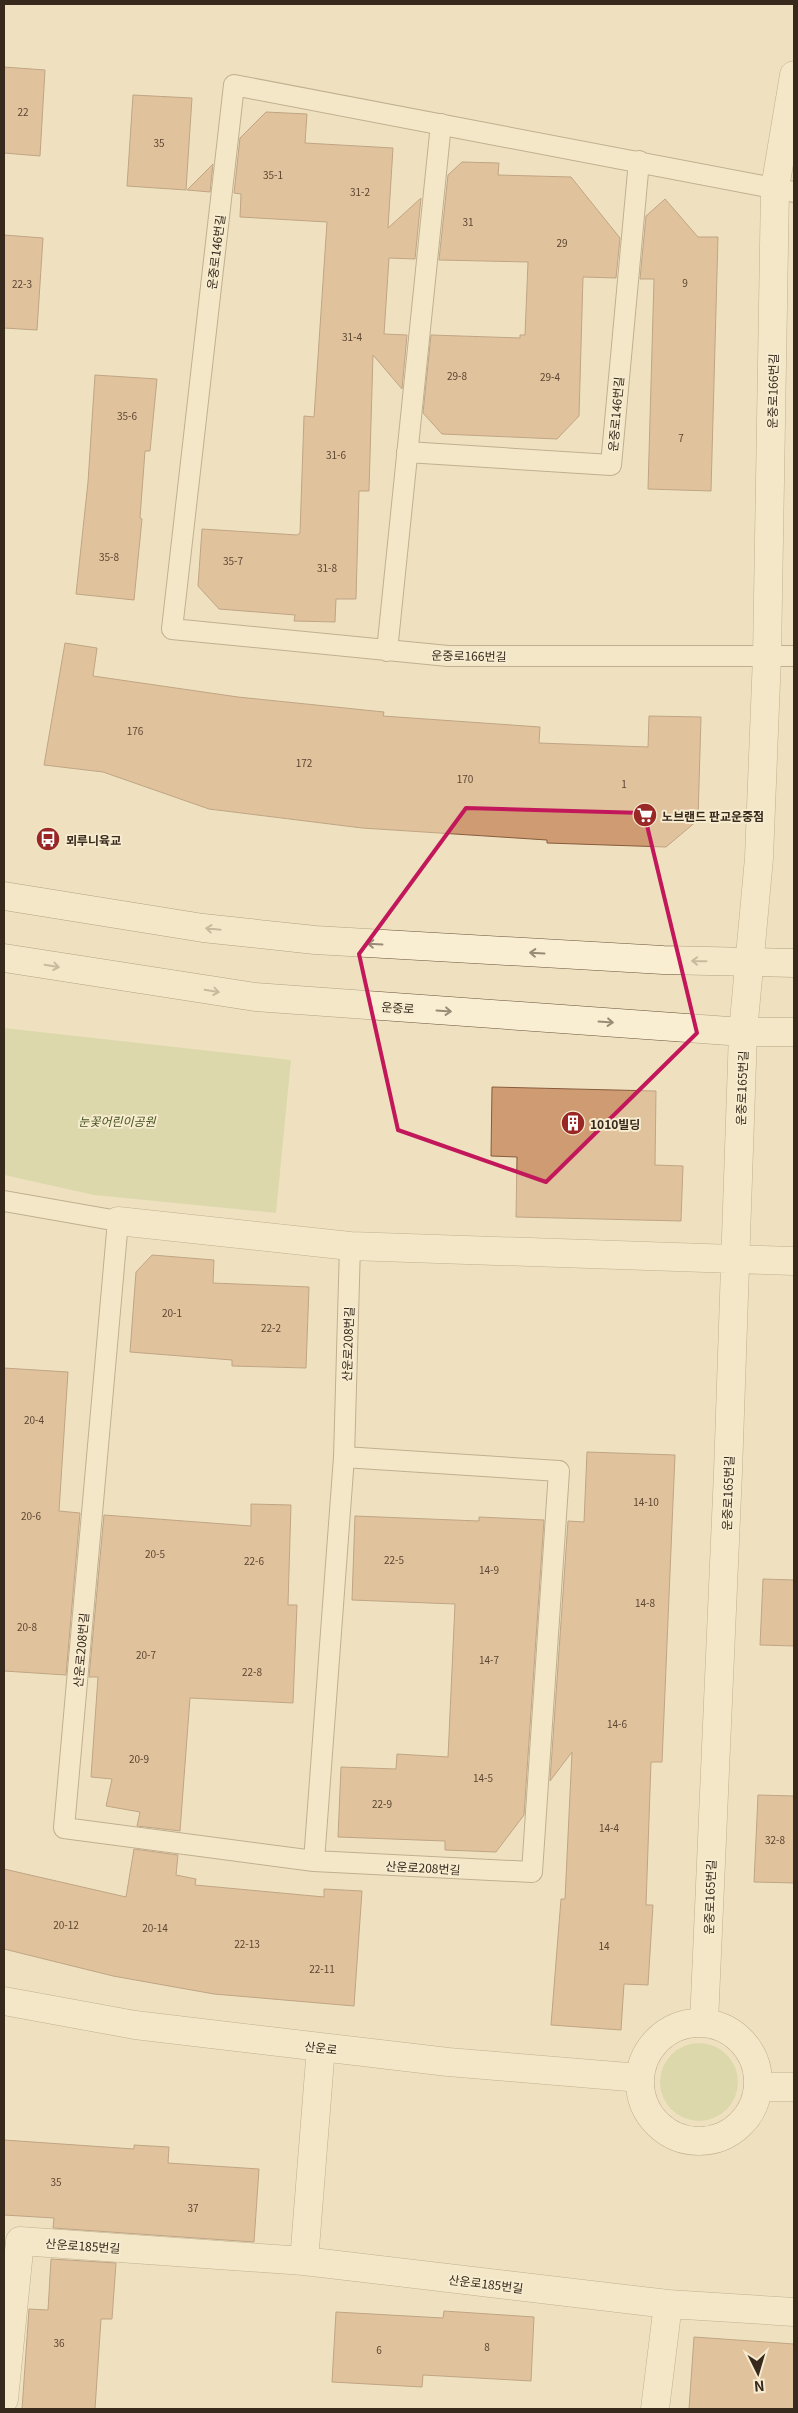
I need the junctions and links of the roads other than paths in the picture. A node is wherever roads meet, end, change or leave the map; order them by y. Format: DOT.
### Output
graph roads {
  1 [pos="794,75"];
  2 [pos="441,124"];
  3 [pos="639,161"];
  4 [pos="785,190"];
  5 [pos="407,452"];
  6 [pos="172,629"];
  7 [pos="387,650"];
  8 [pos="767,656"];
  9 [pos="794,656"];
  10 [pos="4,896"];
  11 [pos="4,958"];
  12 [pos="748,962"];
  13 [pos="794,963"];
  14 [pos="743,1032"];
  15 [pos="794,1032"];
  16 [pos="4,1201"];
  17 [pos="118,1221"];
  18 [pos="350,1246"];
  19 [pos="734,1258"];
  20 [pos="794,1261"];
  21 [pos="344,1457"];
  22 [pos="314,1862"];
  23 [pos="4,2001"];
  24 [pos="704,2023"];
  25 [pos="321,2047"];
  26 [pos="640,2078"];
  27 [pos="759,2087"];
  28 [pos="794,2087"];
  29 [pos="304,2261"];
  30 [pos="668,2304"];
  31 [pos="794,2312"];
  32 [pos="4,2399"];
  33 [pos="655,2409"];
  1 -- 4 [label="street, 운중로166번길"];
  2 -- 3 [label="lane, 운중로146번길"];
  2 -- 5 [label="lane"];
  2 -- 6 [label="lane, 운중로146번길"];
  3 -- 4 [label="lane, 운중로146번길"];
  3 -- 5 [label="lane, 운중로146번길"];
  4 -- 8 [label="street, 운중로166번길"];
  5 -- 7 [label="lane"];
  6 -- 7 [label="lane, 운중로166번길"];
  7 -- 8 [label="lane, 운중로166번길"];
  8 -- 9 [label="lane, 운중로166번길"];
  8 -- 12 [label="street, 운중로166번길"];
  12 -- 10 [label="street, one-way"];
  11 -- 14 [label="street, 운중로, one-way"];
  12 -- 13 [label="street"];
  12 -- 14 [label="street, 운중로165번길"];
  14 -- 15 [label="street, 운중로"];
  14 -- 19 [label="street, 운중로165번길"];
  16 -- 17 [label="lane"];
  17 -- 18 [label="street"];
  17 -- 22 [label="lane, 산운로208번길"];
  18 -- 19 [label="street"];
  18 -- 21 [label="lane, 산운로208번길"];
  19 -- 20 [label="street"];
  19 -- 24 [label="street, 운중로165번길"];
  21 -- 22 [label="lane, 산운로208번길"];
  21 -- 22 [label="lane, 산운로208번길"];
  23 -- 25 [label="street, 산운로"];
  24 -- 26 [label="street"];
  24 -- 27 [label="street"];
  25 -- 26 [label="street, 산운로"];
  25 -- 29 [label="street"];
  26 -- 27 [label="street"];
  27 -- 28 [label="street"];
  29 -- 30 [label="street, 산운로185번길"];
  29 -- 32 [label="street, 산운로185번길"];
  30 -- 31 [label="street, 산운로185번길"];
  30 -- 33 [label="street"];
}
